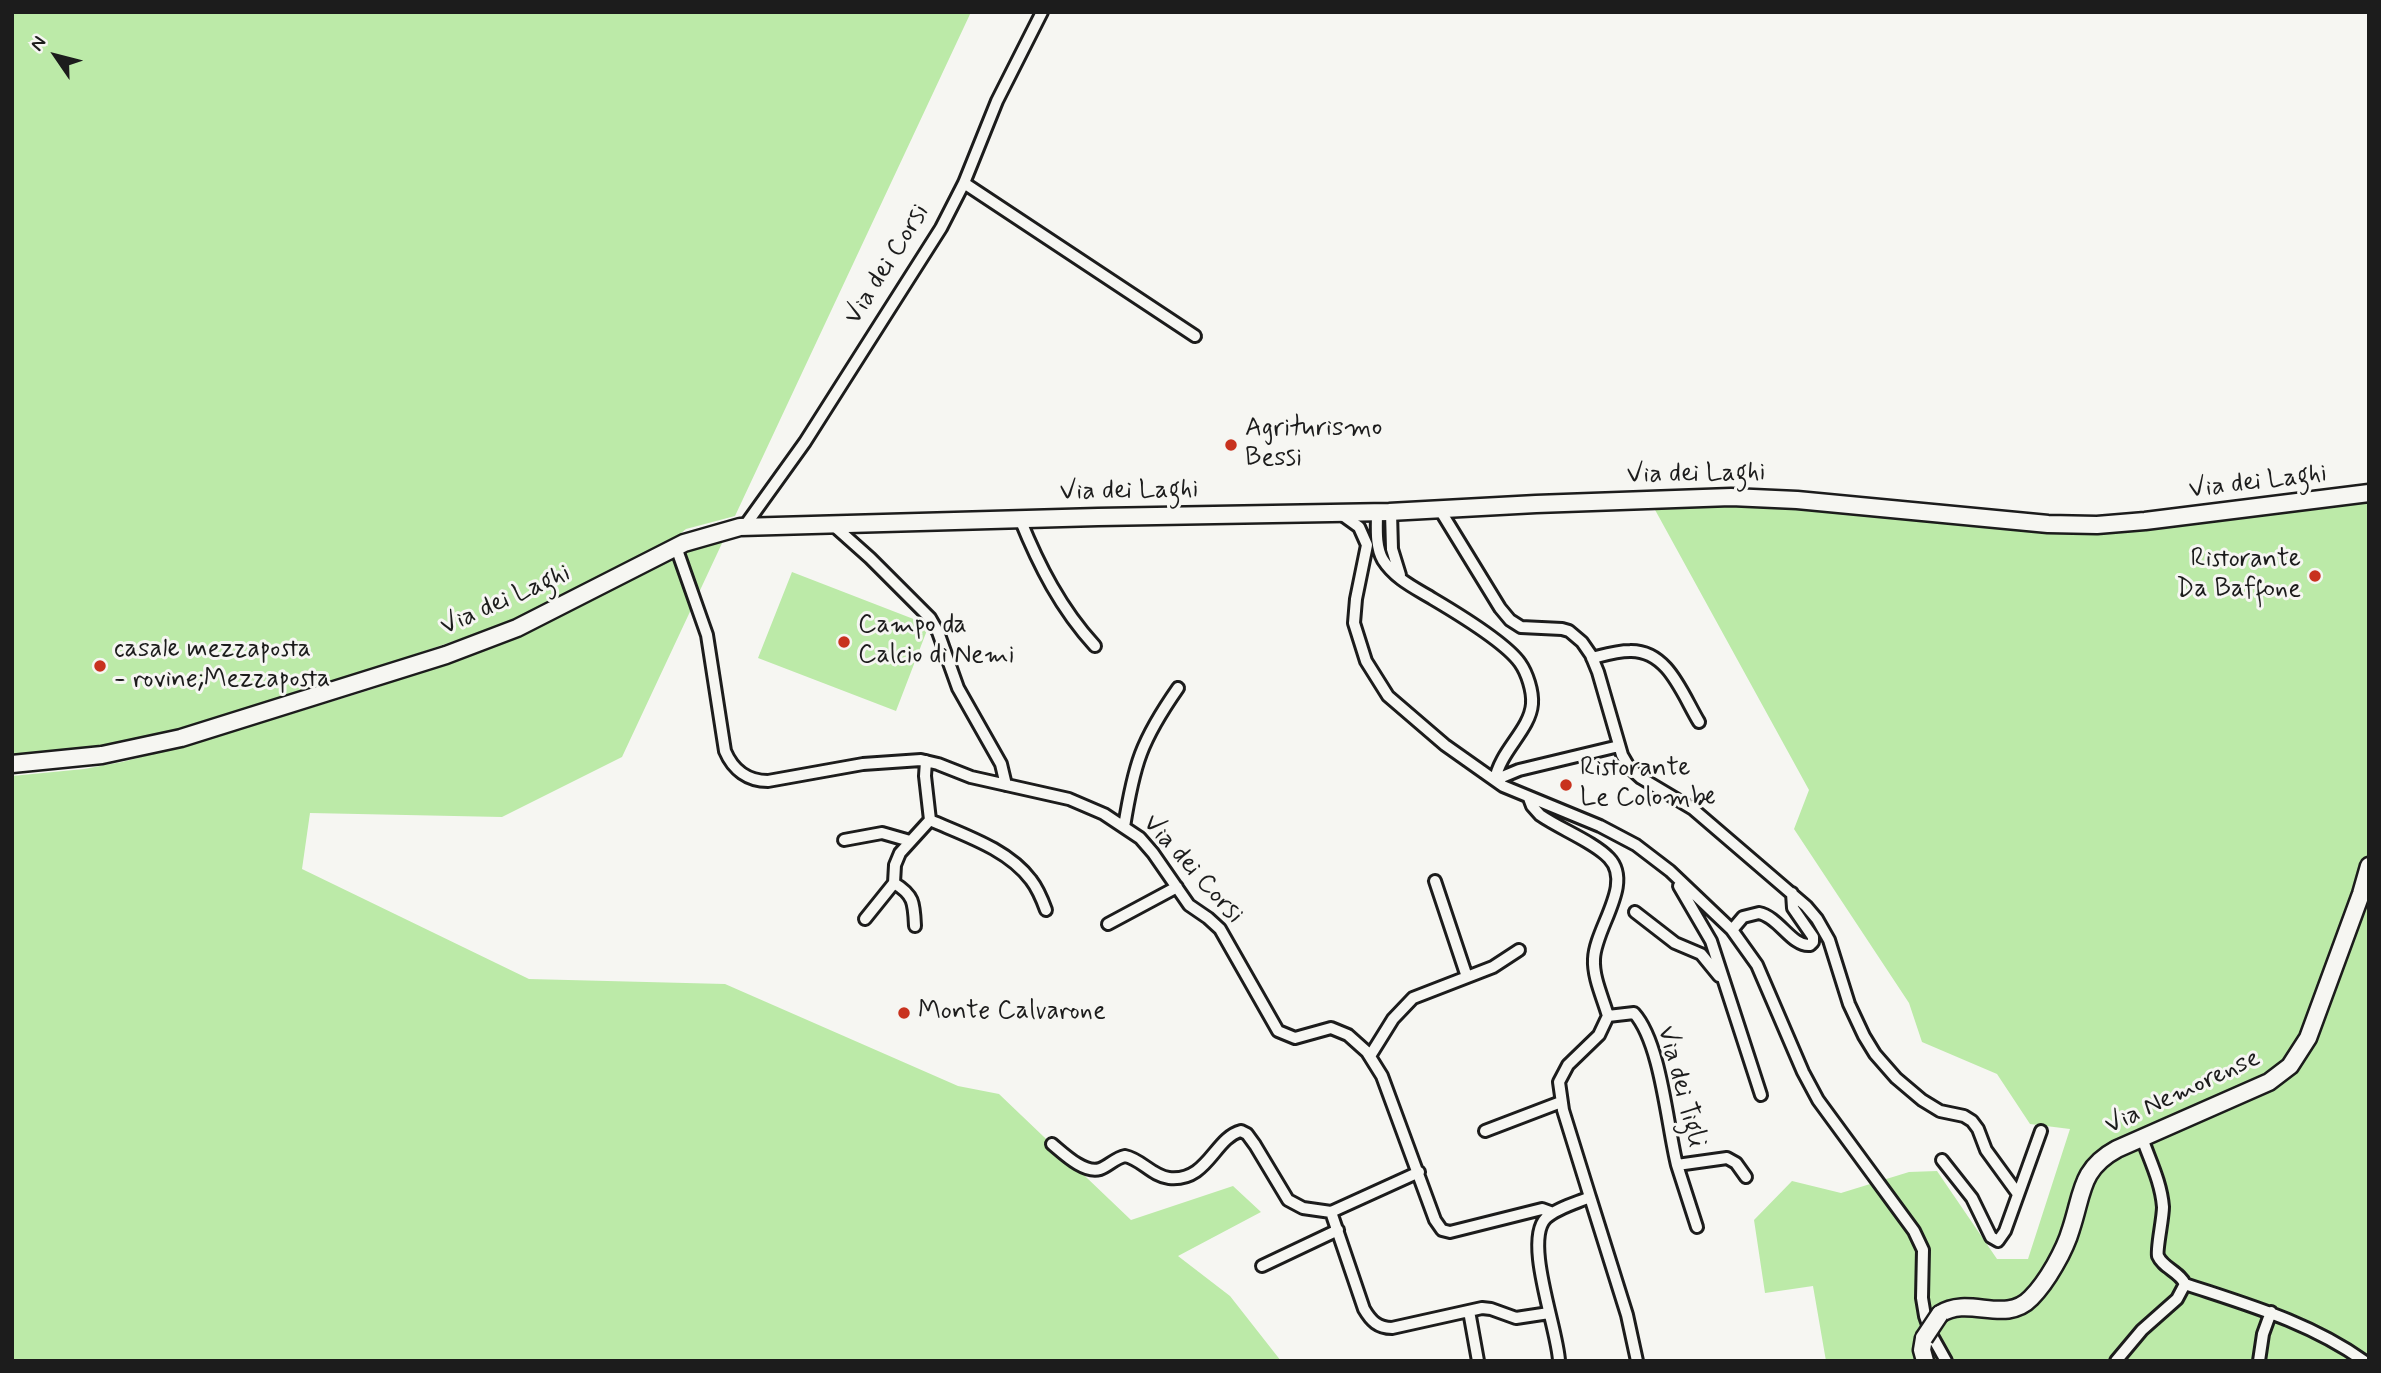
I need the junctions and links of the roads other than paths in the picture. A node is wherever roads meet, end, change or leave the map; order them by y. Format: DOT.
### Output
graph roads {
  1 [pos="1042,12"];
  2 [pos="964,183"];
  3 [pos="1195,336"];
  4 [pos="2369,493"];
  5 [pos="1440,510"];
  6 [pos="1379,512"];
  7 [pos="1338,513"];
  8 [pos="1020,519"];
  9 [pos="833,525"];
  10 [pos="744,527"];
  11 [pos="1367,545"];
  12 [pos="676,547"];
  13 [pos="1095,646"];
  14 [pos="1592,658"];
  15 [pos="1178,688"];
  16 [pos="1699,722"];
  17 [pos="1619,746"];
  18 [pos="926,761"];
  19 [pos="12,764"];
  20 [pos="1495,780"];
  21 [pos="1006,785"];
  22 [pos="1529,798"];
  23 [pos="930,820"];
  24 [pos="1124,827"];
  25 [pos="844,840"];
  26 [pos="910,841"];
  27 [pos="2369,866"];
  28 [pos="1670,871"];
  29 [pos="1435,881"];
  30 [pos="894,883"];
  31 [pos="1177,887"];
  32 [pos="1792,893"];
  33 [pos="1046,910"];
  34 [pos="1635,912"];
  35 [pos="865,919"];
  36 [pos="1108,924"];
  37 [pos="915,926"];
  38 [pos="1731,930"];
  39 [pos="1708,934"];
  40 [pos="1519,950"];
  41 [pos="1693,950"];
  42 [pos="1468,977"];
  43 [pos="1725,985"];
  44 [pos="1608,1016"];
  45 [pos="1370,1056"];
  46 [pos="1761,1095"];
  47 [pos="1561,1102"];
  48 [pos="1485,1131"];
  49 [pos="2041,1131"];
  50 [pos="2141,1138"];
  51 [pos="1052,1144"];
  52 [pos="1942,1160"];
  53 [pos="1677,1165"];
  54 [pos="1419,1172"];
  55 [pos="1746,1177"];
  56 [pos="2018,1194"];
  57 [pos="1590,1197"];
  58 [pos="1331,1212"];
  59 [pos="1553,1213"];
  60 [pos="1697,1227"];
  61 [pos="1338,1230"];
  62 [pos="1262,1266"];
  63 [pos="2186,1284"];
  64 [pos="1469,1311"];
  65 [pos="2271,1312"];
  66 [pos="1549,1313"];
  67 [pos="1478,1361"];
  68 [pos="1559,1361"];
  69 [pos="1637,1361"];
  70 [pos="1924,1361"];
  71 [pos="1946,1361"];
  72 [pos="2116,1361"];
  73 [pos="2259,1361"];
  74 [pos="2364,1361"];
  1 -- 2 [label="street, Via dei Corsi"];
  2 -- 3 [label="street"];
  2 -- 10 [label="street, Via dei Corsi"];
  4 -- 5 [label="main road, Via dei Laghi"];
  5 -- 6 [label="main road, Via dei Laghi"];
  5 -- 14 [label="street"];
  6 -- 7 [label="main road, Via dei Laghi"];
  6 -- 11 [label="street"];
  6 -- 20 [label="street"];
  7 -- 8 [label="main road, Via dei Laghi"];
  7 -- 11 [label="street"];
  8 -- 9 [label="main road, Via dei Laghi"];
  8 -- 13 [label="street"];
  9 -- 10 [label="main road, Via dei Laghi"];
  9 -- 21 [label="street"];
  10 -- 12 [label="main road, Via dei Laghi"];
  11 -- 20 [label="street"];
  12 -- 18 [label="street, Via dei Corsi"];
  12 -- 19 [label="main road, Via dei Laghi"];
  14 -- 16 [label="street"];
  14 -- 17 [label="street"];
  15 -- 24 [label="street"];
  17 -- 20 [label="street"];
  17 -- 32 [label="street"];
  18 -- 21 [label="street, Via dei Corsi"];
  18 -- 23 [label="street"];
  20 -- 22 [label="street"];
  21 -- 24 [label="street, Via dei Corsi"];
  22 -- 28 [label="street"];
  22 -- 44 [label="street"];
  23 -- 26 [label="street"];
  23 -- 33 [label="street"];
  24 -- 31 [label="street, Via dei Corsi"];
  25 -- 26 [label="street"];
  26 -- 30 [label="street"];
  27 -- 50 [label="main road, Via Nemorense"];
  28 -- 38 [label="street"];
  28 -- 39 [label="street"];
  29 -- 42 [label="street"];
  30 -- 35 [label="street"];
  30 -- 37 [label="street"];
  31 -- 36 [label="street"];
  31 -- 45 [label="street, Via dei Corsi"];
  32 -- 38 [label="street"];
  32 -- 56 [label="street"];
  34 -- 41 [label="street"];
  38 -- 71 [label="street"];
  39 -- 41 [label="street"];
  39 -- 43 [label="street"];
  40 -- 42 [label="street"];
  41 -- 43 [label="street"];
  42 -- 45 [label="street"];
  43 -- 46 [label="street"];
  44 -- 47 [label="street"];
  44 -- 53 [label="street, Via dei Tigli"];
  45 -- 54 [label="street, Via dei Corsi"];
  47 -- 48 [label="street"];
  47 -- 57 [label="street"];
  49 -- 56 [label="street"];
  50 -- 63 [label="street"];
  50 -- 70 [label="main road, Via Nemorense, bridge"];
  51 -- 58 [label="street"];
  52 -- 56 [label="street"];
  53 -- 55 [label="street, Via dei Tigli"];
  53 -- 60 [label="street"];
  54 -- 58 [label="street"];
  54 -- 59 [label="street, Via dei Corsi"];
  57 -- 59 [label="street"];
  57 -- 69 [label="street"];
  58 -- 61 [label="street"];
  59 -- 66 [label="street"];
  61 -- 62 [label="street"];
  61 -- 64 [label="street"];
  63 -- 65 [label="street"];
  63 -- 72 [label="street"];
  64 -- 66 [label="street"];
  64 -- 67 [label="street"];
  65 -- 73 [label="street"];
  65 -- 74 [label="street"];
  66 -- 68 [label="street"];
}
